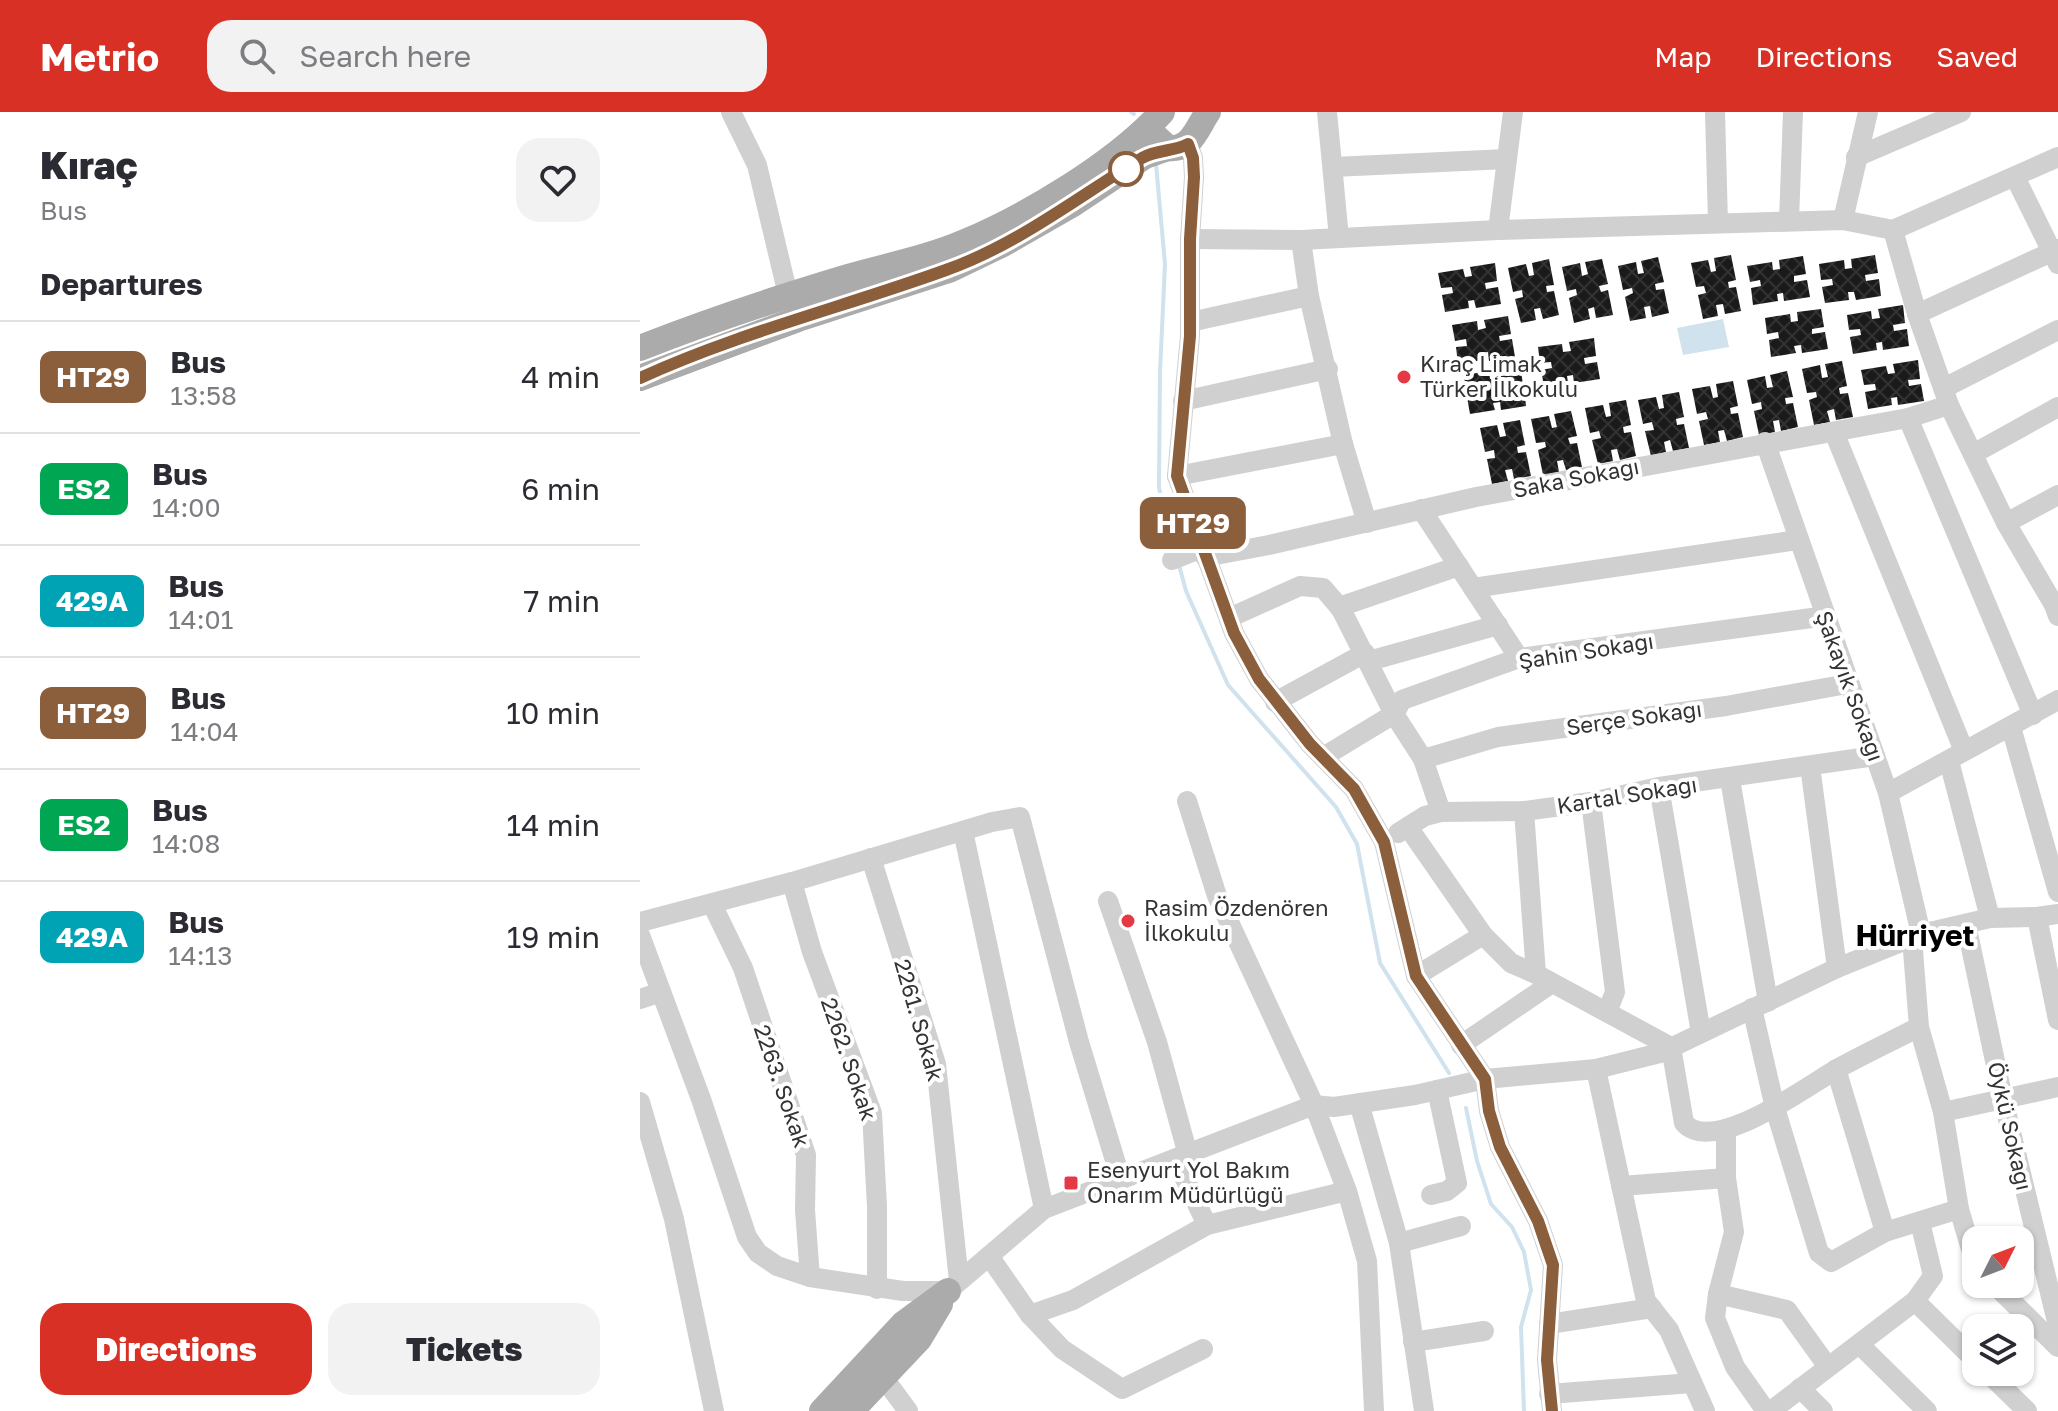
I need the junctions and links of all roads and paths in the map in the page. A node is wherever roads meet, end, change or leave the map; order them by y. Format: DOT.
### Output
graph roads {
  1 [pos="731,112"];
  2 [pos="1327,112"];
  3 [pos="1513,112"];
  4 [pos="1715,112"];
  5 [pos="1793,112"];
  6 [pos="1868,112"];
  7 [pos="1961,112"];
  8 [pos="1159,117"];
  9 [pos="1189,130"];
  10 [pos="1856,157"];
  11 [pos="2058,157"];
  12 [pos="1507,159"];
  13 [pos="1333,167"];
  14 [pos="2015,177"];
  15 [pos="1843,220"];
  16 [pos="1789,221"];
  17 [pos="1718,223"];
  18 [pos="1498,230"];
  19 [pos="1893,230"];
  20 [pos="1339,238"];
  21 [pos="1190,239"];
  22 [pos="1301,240"];
  23 [pos="2056,255"];
  24 [pos="1309,296"];
  25 [pos="793,307"];
  26 [pos="1917,314"];
  27 [pos="1190,322"];
  28 [pos="2058,330"];
  29 [pos="640,348"];
  30 [pos="1328,369"];
  31 [pos="640,378"];
  32 [pos="1946,397"];
  33 [pos="1183,401"];
  34 [pos="2058,407"];
  35 [pos="1908,418"];
  36 [pos="1834,432"];
  37 [pos="1765,442"];
  38 [pos="1343,444"];
  39 [pos="1973,454"];
  40 [pos="1177,476"];
  41 [pos="2058,495"];
  42 [pos="1421,509"];
  43 [pos="1367,523"];
  44 [pos="2006,523"];
  45 [pos="1797,540"];
  46 [pos="1192,554"];
  47 [pos="1459,566"];
  48 [pos="1473,588"];
  49 [pos="1339,607"];
  50 [pos="2057,608"];
  51 [pos="1826,616"];
  52 [pos="1229,618"];
  53 [pos="1498,625"];
  54 [pos="1367,657"];
  55 [pos="1519,658"];
  56 [pos="1847,684"];
  57 [pos="2058,700"];
  58 [pos="1275,702"];
  59 [pos="1394,714"];
  60 [pos="2033,715"];
  61 [pos="2011,727"];
  62 [pos="1875,756"];
  63 [pos="1957,756"];
  64 [pos="1323,757"];
  65 [pos="1423,759"];
  66 [pos="1810,766"];
  67 [pos="1730,779"];
  68 [pos="1659,787"];
  69 [pos="1888,793"];
  70 [pos="1187,801"];
  71 [pos="1591,802"];
  72 [pos="1524,811"];
  73 [pos="1441,812"];
  74 [pos="1408,827"];
  75 [pos="963,831"];
  76 [pos="1384,842"];
  77 [pos="871,858"];
  78 [pos="792,882"];
  79 [pos="2058,892"];
  80 [pos="1108,901"];
  81 [pos="712,904"];
  82 [pos="2058,914"];
  83 [pos="2037,917"];
  84 [pos="1990,918"];
  85 [pos="640,922"];
  86 [pos="1966,924"];
  87 [pos="640,935"];
  88 [pos="1483,935"];
  89 [pos="1917,936"];
  90 [pos="1837,968"];
  91 [pos="1416,976"];
  92 [pos="1544,978"];
  93 [pos="661,992"];
  94 [pos="640,999"];
  95 [pos="1760,1005"];
  96 [pos="1607,1012"];
  97 [pos="2058,1020"];
  98 [pos="1919,1027"];
  99 [pos="1701,1033"];
  100 [pos="1461,1045"];
  101 [pos="1671,1047"];
  102 [pos="1596,1069"];
  103 [pos="1836,1069"];
  104 [pos="1485,1079"];
  105 [pos="2058,1087"];
  106 [pos="1437,1090"];
  107 [pos="2003,1099"];
  108 [pos="640,1102"];
  109 [pos="1359,1103"];
  110 [pos="1314,1105"];
  111 [pos="1775,1108"];
  112 [pos="1943,1112"];
  113 [pos="1726,1129"];
  114 [pos="1182,1157"];
  115 [pos="1726,1178"];
  116 [pos="1121,1180"];
  117 [pos="1621,1186"];
  118 [pos="1347,1191"];
  119 [pos="1431,1195"];
  120 [pos="1044,1209"];
  121 [pos="1959,1209"];
  122 [pos="1920,1222"];
  123 [pos="1207,1225"];
  124 [pos="1461,1226"];
  125 [pos="1964,1226"];
  126 [pos="1885,1232"];
  127 [pos="1399,1243"];
  128 [pos="989,1256"];
  129 [pos="810,1277"];
  130 [pos="954,1286"];
  131 [pos="877,1289"];
  132 [pos="1718,1294"];
  133 [pos="2008,1298"];
  134 [pos="1915,1301"];
  135 [pos="1652,1308"];
  136 [pos="1030,1315"];
  137 [pos="1549,1324"];
  138 [pos="2058,1326"];
  139 [pos="1484,1331"];
  140 [pos="1413,1342"];
  141 [pos="1860,1345"];
  142 [pos="1962,1347"];
  143 [pos="2058,1347"];
  144 [pos="1203,1349"];
  145 [pos="1828,1367"];
  146 [pos="883,1377"];
  147 [pos="1692,1383"];
  148 [pos="2001,1386"];
  149 [pos="1800,1388"];
  150 [pos="1550,1403"];
  151 [pos="714,1411"];
  152 [pos="822,1411"];
  153 [pos="851,1411"];
  154 [pos="908,1411"];
  155 [pos="1374,1411"];
  156 [pos="1424,1411"];
  157 [pos="1705,1411"];
  158 [pos="1769,1411"];
  159 [pos="1823,1411"];
  160 [pos="1927,1411"];
  161 [pos="2027,1411"];
  1 -- 25 [label="street"];
  2 -- 13 [label="street"];
  3 -- 12 [label="street"];
  4 -- 17 [label="street"];
  5 -- 16 [label="street"];
  6 -- 10 [label="street"];
  7 -- 10 [label="street"];
  8 -- 9 [label="main road"];
  8 -- 25 [label="main road"];
  9 -- 21 [label="street"];
  9 -- 25 [label="main road"];
  10 -- 15 [label="street"];
  11 -- 14 [label="street"];
  12 -- 13 [label="street"];
  12 -- 18 [label="street"];
  13 -- 20 [label="street"];
  14 -- 19 [label="street"];
  14 -- 23 [label="street"];
  15 -- 16 [label="street"];
  15 -- 19 [label="street"];
  16 -- 17 [label="street"];
  17 -- 18 [label="street"];
  18 -- 20 [label="street"];
  19 -- 26 [label="street"];
  20 -- 22 [label="street"];
  21 -- 22 [label="street"];
  21 -- 27 [label="street"];
  22 -- 24 [label="street"];
  23 -- 26 [label="street"];
  24 -- 27 [label="street"];
  24 -- 30 [label="street"];
  25 -- 29 [label="main road"];
  25 -- 31 [label="main road"];
  26 -- 32 [label="street"];
  27 -- 33 [label="street"];
  28 -- 32 [label="street, Saka Sokağı"];
  30 -- 33 [label="street"];
  30 -- 38 [label="street"];
  32 -- 35 [label="street, Saka Sokağı"];
  32 -- 39 [label="street"];
  33 -- 40 [label="street"];
  34 -- 39 [label="street"];
  35 -- 36 [label="street, Saka Sokağı"];
  35 -- 60 [label="street"];
  36 -- 37 [label="street, Saka Sokağı"];
  36 -- 63 [label="street"];
  37 -- 42 [label="street, Saka Sokağı"];
  37 -- 45 [label="street, Şakayık Sokağı"];
  38 -- 40 [label="street"];
  38 -- 43 [label="street"];
  39 -- 44 [label="street"];
  40 -- 46 [label="street"];
  41 -- 44 [label="street"];
  42 -- 43 [label="street, Saka Sokağı"];
  42 -- 47 [label="street"];
  43 -- 46 [label="street, Saka Sokağı"];
  44 -- 50 [label="street"];
  45 -- 48 [label="street"];
  45 -- 51 [label="street, Şakayık Sokağı"];
  46 -- 52 [label="street"];
  47 -- 48 [label="street"];
  47 -- 49 [label="street"];
  48 -- 53 [label="street"];
  49 -- 52 [label="street"];
  49 -- 54 [label="street"];
  51 -- 55 [label="street, Şahin Sokağı"];
  51 -- 56 [label="street, Şakayık Sokağı"];
  52 -- 58 [label="street"];
  53 -- 54 [label="street"];
  53 -- 55 [label="street"];
  54 -- 58 [label="street"];
  54 -- 59 [label="street"];
  55 -- 59 [label="street, Şahin Sokağı"];
  56 -- 62 [label="street, Şakayık Sokağı"];
  56 -- 65 [label="street, Serçe Sokağı"];
  57 -- 60 [label="street"];
  58 -- 64 [label="street"];
  59 -- 64 [label="street, Şahin Sokağı"];
  59 -- 65 [label="street"];
  60 -- 61 [label="street"];
  61 -- 63 [label="street"];
  61 -- 79 [label="street"];
  62 -- 66 [label="street, Kartal Sokağı"];
  62 -- 69 [label="street, Şakayık Sokağı"];
  63 -- 69 [label="street"];
  63 -- 84 [label="street"];
  64 -- 76 [label="street"];
  65 -- 73 [label="street"];
  66 -- 67 [label="street, Kartal Sokağı"];
  66 -- 90 [label="street"];
  67 -- 68 [label="street, Kartal Sokağı"];
  67 -- 95 [label="street"];
  68 -- 71 [label="street, Kartal Sokağı"];
  68 -- 99 [label="street"];
  69 -- 89 [label="street, Şakayık Sokağı"];
  70 -- 110 [label="street"];
  71 -- 72 [label="street, Kartal Sokağı"];
  71 -- 96 [label="street"];
  72 -- 73 [label="street, Kartal Sokağı"];
  72 -- 92 [label="street"];
  73 -- 74 [label="street, Kartal Sokağı"];
  74 -- 76 [label="street, Kartal Sokağı"];
  74 -- 88 [label="street"];
  75 -- 77 [label="street"];
  75 -- 116 [label="street"];
  75 -- 120 [label="street"];
  76 -- 91 [label="street"];
  77 -- 78 [label="street"];
  77 -- 130 [label="street, 2261. Sokak"];
  78 -- 81 [label="street"];
  78 -- 131 [label="street, 2262. Sokak"];
  80 -- 114 [label="street"];
  81 -- 85 [label="street"];
  81 -- 129 [label="street, 2263. Sokak"];
  82 -- 83 [label="street"];
  83 -- 84 [label="street"];
  83 -- 97 [label="street"];
  84 -- 86 [label="street"];
  86 -- 89 [label="street"];
  86 -- 107 [label="street, Öykü Sokağı"];
  87 -- 93 [label="street"];
  88 -- 91 [label="street"];
  88 -- 92 [label="street"];
  89 -- 90 [label="street"];
  89 -- 98 [label="street, Şakayık Sokağı"];
  90 -- 95 [label="street"];
  91 -- 100 [label="street"];
  92 -- 96 [label="street"];
  92 -- 100 [label="street"];
  93 -- 94 [label="street"];
  93 -- 129 [label="street"];
  95 -- 99 [label="street"];
  95 -- 111 [label="street"];
  96 -- 101 [label="street"];
  98 -- 103 [label="street"];
  98 -- 112 [label="street, Şakayık Sokağı"];
  99 -- 101 [label="street"];
  100 -- 104 [label="street"];
  101 -- 102 [label="street"];
  101 -- 113 [label="street"];
  102 -- 104 [label="street"];
  102 -- 117 [label="street"];
  103 -- 111 [label="street"];
  103 -- 126 [label="street"];
  104 -- 106 [label="street"];
  104 -- 137 [label="street"];
  105 -- 107 [label="street"];
  106 -- 109 [label="street"];
  106 -- 119 [label="street"];
  107 -- 112 [label="street"];
  107 -- 138 [label="street, Öykü Sokağı"];
  108 -- 151 [label="street"];
  109 -- 110 [label="street"];
  109 -- 127 [label="street"];
  110 -- 114 [label="street"];
  110 -- 118 [label="street"];
  111 -- 113 [label="street"];
  111 -- 126 [label="street"];
  112 -- 121 [label="street, Şakayık Sokağı"];
  113 -- 115 [label="street"];
  114 -- 116 [label="street"];
  114 -- 123 [label="street"];
  115 -- 117 [label="street"];
  115 -- 132 [label="street"];
  116 -- 120 [label="street"];
  117 -- 135 [label="street"];
  118 -- 123 [label="street"];
  118 -- 155 [label="street"];
  120 -- 128 [label="street"];
  121 -- 122 [label="street"];
  121 -- 125 [label="street, Şakayık Sokağı"];
  122 -- 126 [label="street"];
  122 -- 134 [label="street"];
  123 -- 136 [label="street"];
  124 -- 127 [label="street"];
  127 -- 140 [label="street"];
  128 -- 130 [label="street"];
  128 -- 136 [label="street"];
  129 -- 131 [label="street"];
  130 -- 131 [label="street"];
  130 -- 146 [label="main road"];
  130 -- 152 [label="main road"];
  132 -- 145 [label="street"];
  132 -- 158 [label="street"];
  133 -- 143 [label="street"];
  134 -- 141 [label="street"];
  134 -- 142 [label="street"];
  135 -- 137 [label="street"];
  135 -- 147 [label="street"];
  136 -- 144 [label="street"];
  137 -- 150 [label="street"];
  139 -- 140 [label="street"];
  140 -- 156 [label="street"];
  141 -- 145 [label="street"];
  141 -- 160 [label="street"];
  145 -- 149 [label="street"];
  146 -- 153 [label="main road"];
  146 -- 154 [label="street"];
  147 -- 150 [label="street"];
  147 -- 157 [label="street"];
  148 -- 161 [label="street"];
  149 -- 158 [label="street"];
  149 -- 159 [label="street"];
}
